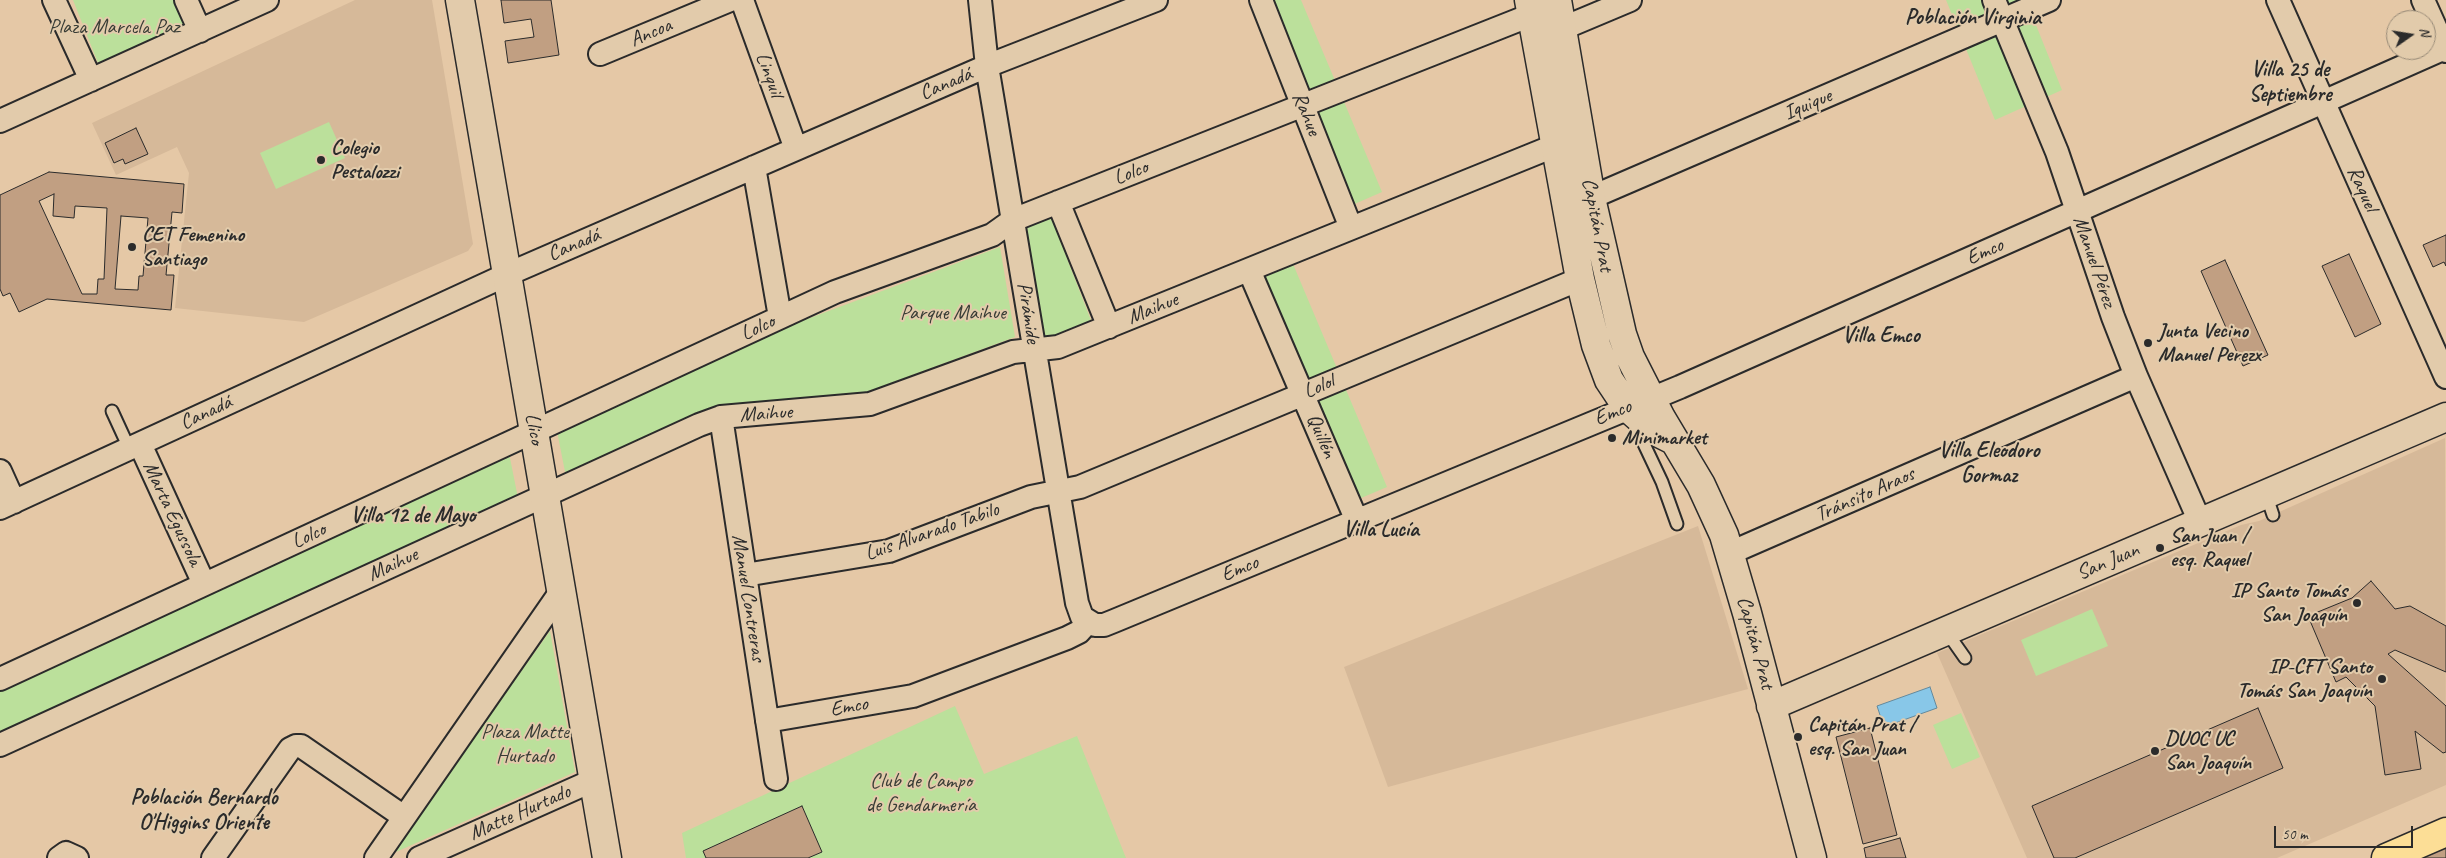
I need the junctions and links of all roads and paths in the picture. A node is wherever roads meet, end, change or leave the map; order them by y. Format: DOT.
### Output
graph roads {
  1 [pos="54,0"];
  2 [pos="186,0"];
  3 [pos="267,0"];
  4 [pos="460,0"];
  5 [pos="730,0"];
  6 [pos="742,0"];
  7 [pos="980,0"];
  8 [pos="1156,0"];
  9 [pos="1261,0"];
  10 [pos="1557,0"];
  11 [pos="1630,0"];
  12 [pos="1994,0"];
  13 [pos="2049,0"];
  14 [pos="2278,0"];
  15 [pos="2423,0"];
  16 [pos="1530,7"];
  17 [pos="2003,20"];
  18 [pos="1561,28"];
  19 [pos="200,31"];
  20 [pos="2445,50"];
  21 [pos="600,54"];
  22 [pos="987,66"];
  23 [pos="92,80"];
  24 [pos="2324,102"];
  25 [pos="1303,105"];
  26 [pos="0,121"];
  27 [pos="1554,146"];
  28 [pos="796,149"];
  29 [pos="754,167"];
  30 [pos="1591,198"];
  31 [pos="1058,202"];
  32 [pos="1566,209"];
  33 [pos="2077,212"];
  34 [pos="1013,220"];
  35 [pos="1351,228"];
  36 [pos="1249,270"];
  37 [pos="506,275"];
  38 [pos="1580,279"];
  39 [pos="780,317"];
  40 [pos="1109,327"];
  41 [pos="1034,350"];
  42 [pos="2136,376"];
  43 [pos="2446,377"];
  44 [pos="1303,393"];
  45 [pos="1639,402"];
  46 [pos="112,411"];
  47 [pos="721,417"];
  48 [pos="2446,417"];
  49 [pos="534,432"];
  50 [pos="134,446"];
  51 [pos="0,471"];
  52 [pos="1058,491"];
  53 [pos="546,496"];
  54 [pos="7,505"];
  55 [pos="1357,521"];
  56 [pos="2200,522"];
  57 [pos="1677,524"];
  58 [pos="1730,553"];
  59 [pos="745,575"];
  60 [pos="204,584"];
  61 [pos="562,590"];
  62 [pos="1088,622"];
  63 [pos="1946,631"];
  64 [pos="1965,658"];
  65 [pos="0,679"];
  66 [pos="1771,706"];
  67 [pos="767,721"];
  68 [pos="0,745"];
  69 [pos="776,779"];
  70 [pos="594,780"];
  71 [pos="404,817"];
  72 [pos="2446,832"];
  73 [pos="59,858"];
  74 [pos="77,858"];
  75 [pos="213,858"];
  76 [pos="376,858"];
  77 [pos="419,858"];
  78 [pos="607,858"];
  79 [pos="1812,858"];
  80 [pos="2386,858"];
  1 -- 23 [label="street"];
  2 -- 19 [label="street"];
  3 -- 19 [label="street"];
  4 -- 37 [label="street, Llico"];
  5 -- 21 [label="street, Ancoa"];
  6 -- 28 [label="street, Linquil"];
  7 -- 22 [label="street, Pirámide"];
  8 -- 22 [label="street, Canadá"];
  9 -- 25 [label="street, Rahue"];
  10 -- 18 [label="street, Capitán Prat"];
  11 -- 18 [label="street"];
  12 -- 17 [label="street, Manuel Pérez"];
  13 -- 17 [label="street, Iquique"];
  14 -- 24 [label="street, Raquel"];
  15 -- 20 [label="street, Emco"];
  16 -- 25 [label="street, Lolco"];
  16 -- 27 [label="street, Capitán Prat"];
  17 -- 30 [label="street, Iquique"];
  17 -- 33 [label="street, Manuel Pérez"];
  18 -- 30 [label="street, Capitán Prat"];
  19 -- 23 [label="street"];
  20 -- 24 [label="street, Emco"];
  22 -- 28 [label="street, Canadá"];
  22 -- 34 [label="street, Pirámide"];
  23 -- 26 [label="street"];
  24 -- 33 [label="street, Emco"];
  24 -- 43 [label="street, Raquel"];
  25 -- 31 [label="street, Lolco"];
  25 -- 35 [label="street, Rahue"];
  27 -- 32 [label="street, Capitán Prat"];
  27 -- 35 [label="street, Maihue"];
  28 -- 29 [label="street, Canadá"];
  29 -- 37 [label="street, Canadá"];
  29 -- 39 [label="street"];
  30 -- 32 [label="street, Iquique"];
  30 -- 45 [label="street, Capitán Prat"];
  31 -- 34 [label="street, Lolco"];
  31 -- 40 [label="street"];
  32 -- 38 [label="street, Capitán Prat"];
  33 -- 42 [label="street, Manuel Pérez"];
  33 -- 45 [label="street, Emco"];
  34 -- 39 [label="street, Lolco"];
  34 -- 41 [label="street, Pirámide"];
  35 -- 36 [label="street, Maihue"];
  36 -- 40 [label="street, Maihue"];
  36 -- 44 [label="street, Quillén"];
  37 -- 49 [label="street, Llico"];
  37 -- 50 [label="street, Canadá"];
  38 -- 44 [label="street, Lolol"];
  38 -- 45 [label="street, Capitán Prat"];
  39 -- 49 [label="street, Lolco"];
  40 -- 41 [label="street, Maihue"];
  41 -- 47 [label="street, Maihue"];
  41 -- 52 [label="street, Pirámide"];
  42 -- 56 [label="street, Manuel Pérez"];
  42 -- 58 [label="street, Tránsito Araos"];
  44 -- 52 [label="street, Lolol"];
  44 -- 55 [label="street, Quillén"];
  45 -- 55 [label="street, Emco"];
  45 -- 57 [label="lane, Capitán Prat"];
  45 -- 58 [label="street, Capitán Prat"];
  46 -- 50 [label="lane"];
  47 -- 53 [label="street, Maihue"];
  47 -- 59 [label="street, Manuel Contreras"];
  48 -- 56 [label="street, San Juan"];
  49 -- 53 [label="street, Llico"];
  49 -- 60 [label="street, Lolco"];
  50 -- 54 [label="street, Canadá"];
  50 -- 60 [label="street, Marta Egussola"];
  51 -- 54 [label="street"];
  52 -- 59 [label="street, Luis Alvarado Tabilo"];
  52 -- 62 [label="street, Pirámide"];
  53 -- 61 [label="street, Llico"];
  53 -- 68 [label="street, Maihue"];
  55 -- 62 [label="street, Emco"];
  56 -- 63 [label="street, San Juan"];
  58 -- 66 [label="street, Capitán Prat"];
  59 -- 67 [label="street, Manuel Contreras"];
  60 -- 65 [label="street, Lolco"];
  61 -- 70 [label="street, Llico"];
  61 -- 71 [label="street"];
  62 -- 67 [label="street, Emco"];
  63 -- 64 [label="lane"];
  63 -- 66 [label="street, San Juan"];
  66 -- 79 [label="street, Capitán Prat"];
  67 -- 69 [label="street, Manuel Contreras"];
  70 -- 77 [label="street, Matte Hurtado"];
  70 -- 78 [label="street, Llico"];
  71 -- 75 [label="street"];
  71 -- 76 [label="street"];
  72 -- 80 [label="main road"];
  73 -- 74 [label="street"];
}
